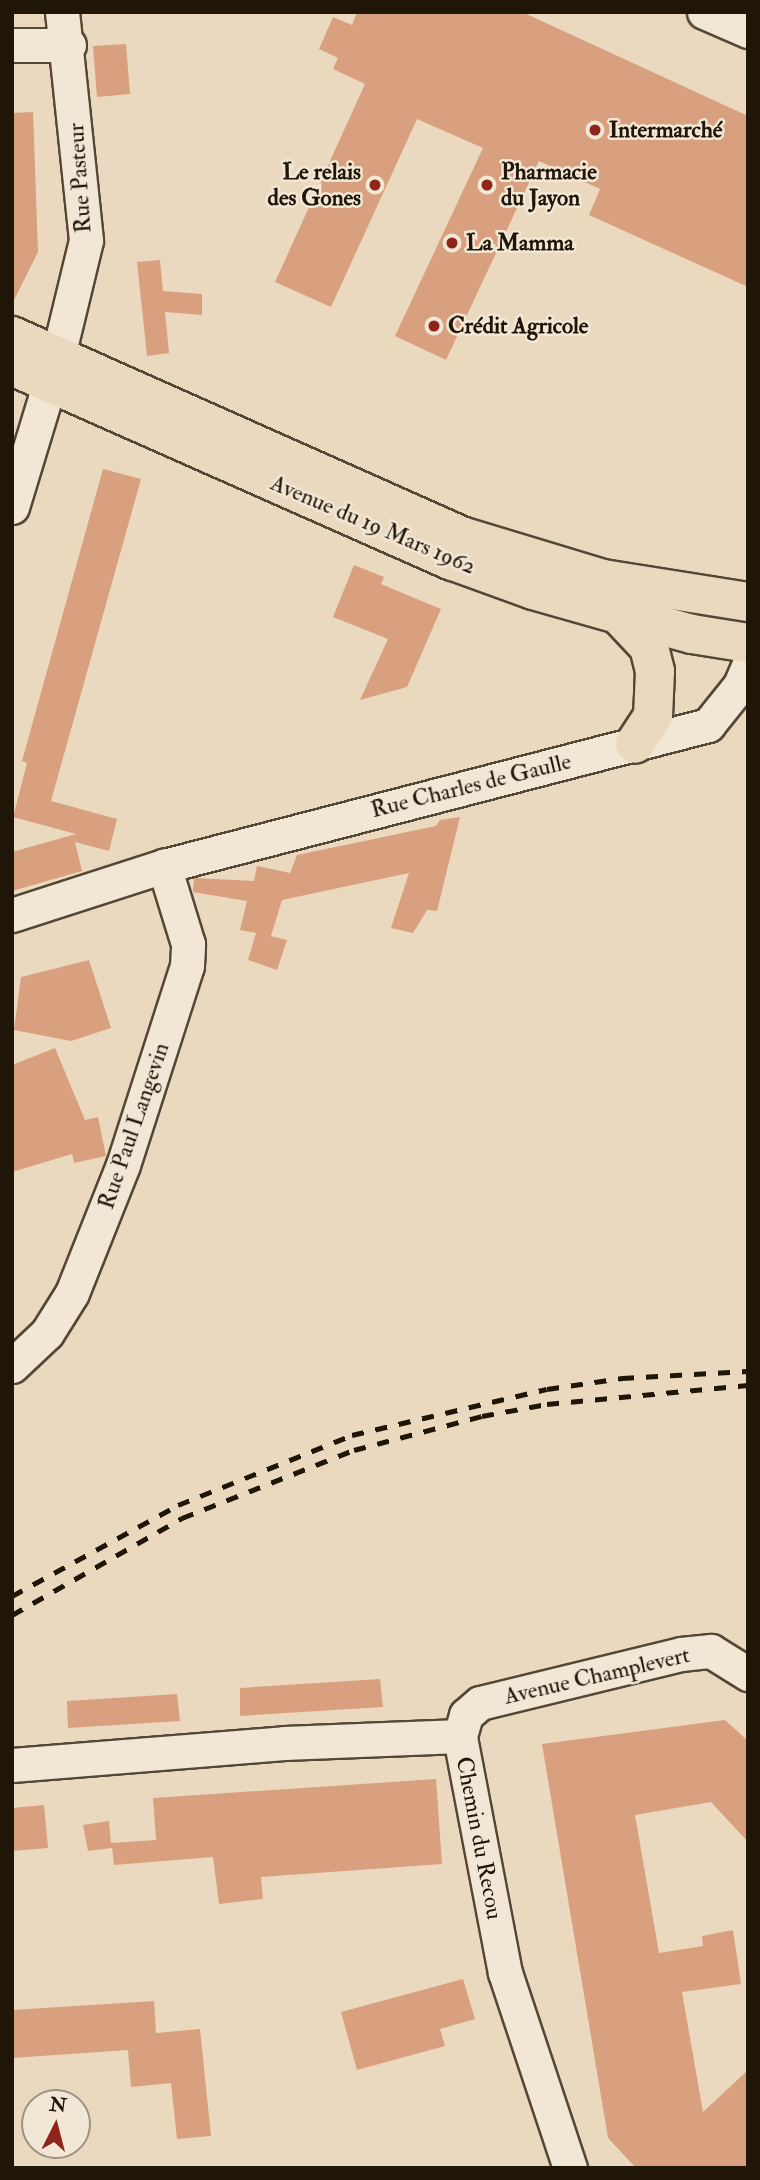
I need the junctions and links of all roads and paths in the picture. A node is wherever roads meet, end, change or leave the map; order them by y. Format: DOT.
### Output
graph roads {
  1 [pos="62,12"];
  2 [pos="705,12"];
  3 [pos="748,31"];
  4 [pos="12,45"];
  5 [pos="69,45"];
  6 [pos="12,336"];
  7 [pos="12,366"];
  8 [pos="52,369"];
  9 [pos="12,507"];
  10 [pos="748,602"];
  11 [pos="618,614"];
  12 [pos="748,643"];
  13 [pos="748,666"];
  14 [pos="635,744"];
  15 [pos="164,866"];
  16 [pos="12,915"];
  17 [pos="12,1366"];
  18 [pos="748,1674"];
  19 [pos="460,1736"];
  20 [pos="12,1765"];
  21 [pos="570,2168"];
  1 -- 5 [label="street, Rue Pasteur"];
  2 -- 3 [label="street"];
  4 -- 5 [label="street"];
  5 -- 8 [label="street, Rue Pasteur"];
  6 -- 8 [label="main road, Avenue du 19 Mars 1962"];
  7 -- 8 [label="main road, Avenue du 19 Mars 1962"];
  8 -- 9 [label="street, Rue Pasteur"];
  8 -- 10 [label="main road, Avenue du 19 Mars 1962"];
  8 -- 11 [label="main road, Avenue du 19 Mars 1962"];
  11 -- 12 [label="main road, Avenue du 19 Mars 1962"];
  11 -- 14 [label="main road"];
  13 -- 14 [label="street, Rue Charles de Gaulle"];
  14 -- 15 [label="street, Rue Charles de Gaulle"];
  15 -- 16 [label="street, Rue Charles de Gaulle"];
  15 -- 17 [label="street, Rue Paul Langevin"];
  18 -- 19 [label="street, Avenue Champlevert"];
  19 -- 20 [label="street, Chemin du Recou"];
  19 -- 21 [label="street, Chemin du Recou"];
}
